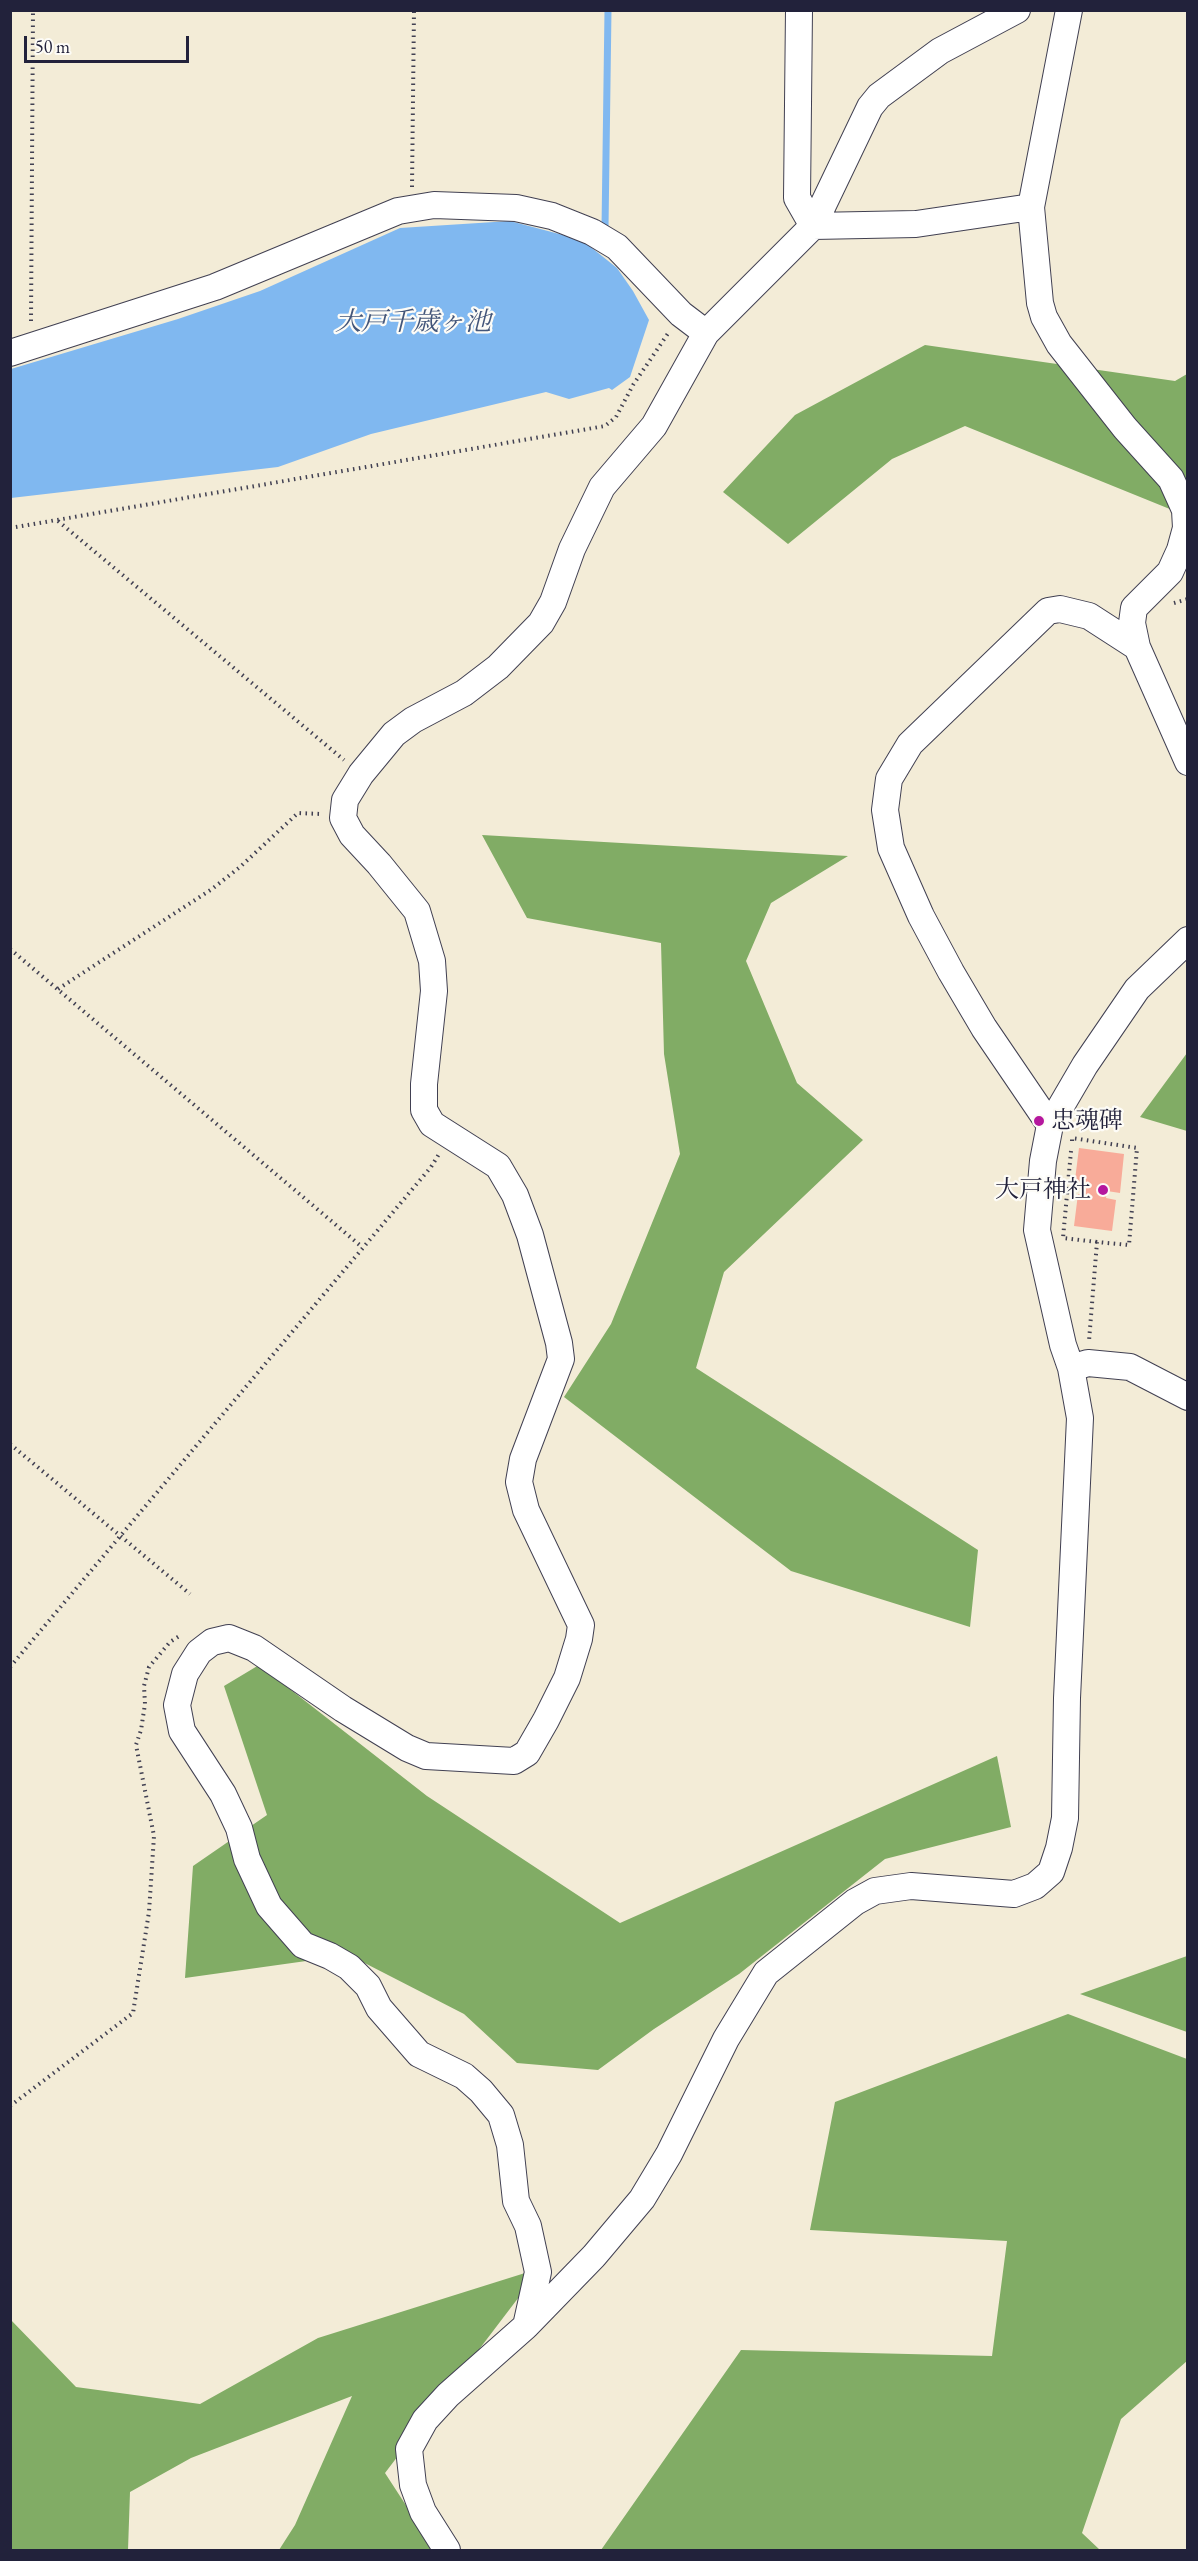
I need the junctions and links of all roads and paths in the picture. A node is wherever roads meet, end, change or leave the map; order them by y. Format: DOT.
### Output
graph roads {
  1 [pos="33,10"];
  2 [pos="414,10"];
  3 [pos="799,10"];
  4 [pos="1017,10"];
  5 [pos="1069,10"];
  6 [pos="412,207"];
  7 [pos="1031,207"];
  8 [pos="813,226"];
  9 [pos="681,314"];
  10 [pos="706,333"];
  11 [pos="21,349"];
  12 [pos="58,521"];
  13 [pos="10,528"];
  14 [pos="1137,647"];
  15 [pos="1188,762"];
  16 [pos="361,774"];
  17 [pos="343,819"];
  18 [pos="1188,940"];
  19 [pos="10,949"];
  20 [pos="58,989"];
  21 [pos="1050,1125"];
  22 [pos="449,1137"];
  23 [pos="1097,1242"];
  24 [pos="362,1247"];
  25 [pos="1079,1365"];
  26 [pos="1188,1397"];
  27 [pos="10,1444"];
  28 [pos="120,1535"];
  29 [pos="190,1594"];
  30 [pos="185,1633"];
  31 [pos="10,1666"];
  32 [pos="10,2106"];
  33 [pos="526,2326"];
  34 [pos="447,2550"];
  1 -- 11 [label="path"];
  2 -- 6 [label="path"];
  3 -- 8 [label="street"];
  4 -- 8 [label="street"];
  5 -- 7 [label="street"];
  6 -- 9 [label="street"];
  6 -- 11 [label="street"];
  7 -- 8 [label="street"];
  7 -- 14 [label="street"];
  8 -- 10 [label="street"];
  9 -- 10 [label="street"];
  9 -- 12 [label="path"];
  10 -- 16 [label="street"];
  12 -- 13 [label="path"];
  12 -- 16 [label="path"];
  14 -- 15 [label="street"];
  14 -- 21 [label="street"];
  16 -- 17 [label="street"];
  17 -- 20 [label="path"];
  17 -- 22 [label="street"];
  18 -- 21 [label="street"];
  19 -- 20 [label="path"];
  20 -- 24 [label="path"];
  21 -- 25 [label="street"];
  22 -- 24 [label="path"];
  22 -- 33 [label="street"];
  23 -- 23 [label="path"];
  23 -- 25 [label="path"];
  24 -- 28 [label="path"];
  25 -- 26 [label="street"];
  25 -- 33 [label="street"];
  27 -- 28 [label="path"];
  28 -- 29 [label="path"];
  28 -- 31 [label="path"];
  30 -- 32 [label="path"];
  33 -- 34 [label="street"];
}
